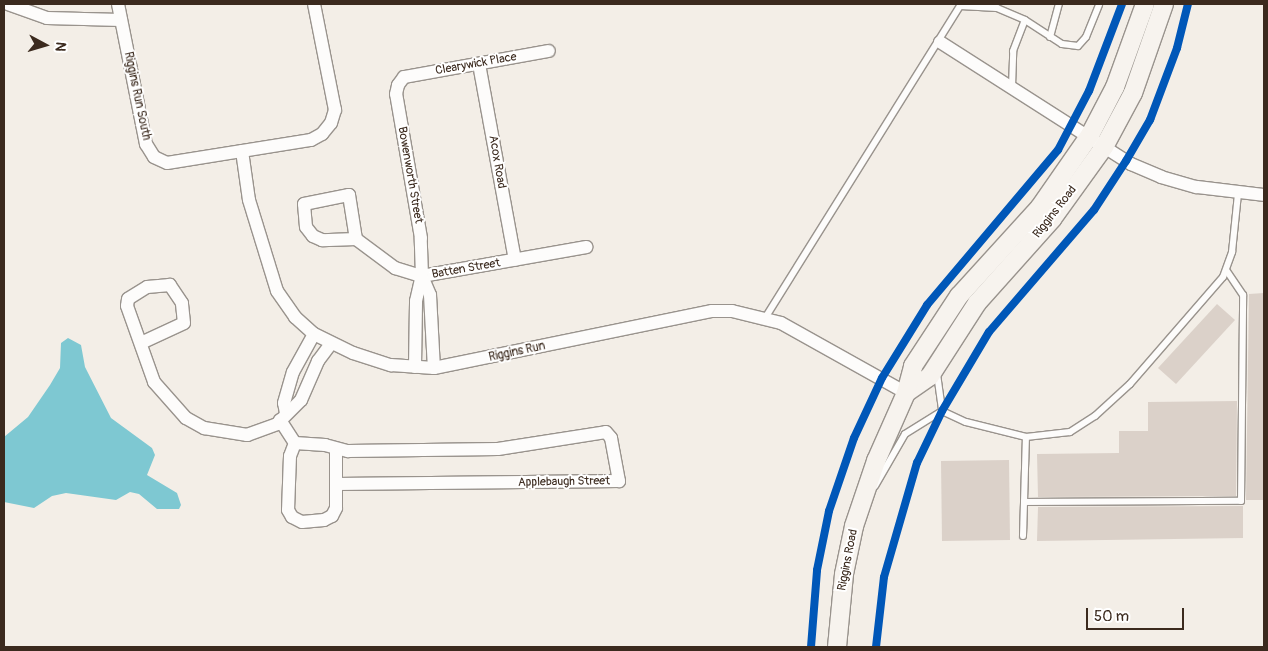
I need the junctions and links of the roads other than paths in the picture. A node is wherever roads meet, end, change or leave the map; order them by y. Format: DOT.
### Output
graph roads {
  1 [pos="8,4"];
  2 [pos="118,4"];
  3 [pos="314,4"];
  4 [pos="1059,4"];
  5 [pos="1098,4"];
  6 [pos="1145,4"];
  7 [pos="1164,4"];
  8 [pos="961,5"];
  9 [pos="121,20"];
  10 [pos="1025,20"];
  11 [pos="1050,37"];
  12 [pos="940,42"];
  13 [pos="549,51"];
  14 [pos="479,64"];
  15 [pos="404,77"];
  16 [pos="1012,87"];
  17 [pos="1089,137"];
  18 [pos="1104,147"];
  19 [pos="242,151"];
  20 [pos="1238,194"];
  21 [pos="1264,195"];
  22 [pos="356,239"];
  23 [pos="586,247"];
  24 [pos="515,260"];
  25 [pos="1226,270"];
  26 [pos="422,276"];
  27 [pos="765,318"];
  28 [pos="314,334"];
  29 [pos="141,343"];
  30 [pos="331,344"];
  31 [pos="939,362"];
  32 [pos="415,367"];
  33 [pos="434,368"];
  34 [pos="293,371"];
  35 [pos="311,378"];
  36 [pos="906,393"];
  37 [pos="942,411"];
  38 [pos="283,416"];
  39 [pos="1026,437"];
  40 [pos="295,443"];
  41 [pos="336,450"];
  42 [pos="336,484"];
  43 [pos="1024,502"];
  44 [pos="854,526"];
  45 [pos="1023,536"];
  46 [pos="837,647"];
  1 -- 9 [label="street"];
  2 -- 9 [label="street, Riggins Run South"];
  3 -- 19 [label="street, Riggins Run South"];
  4 -- 11 [label="lane"];
  5 -- 11 [label="lane"];
  6 -- 17 [label="main road, Riggins Road"];
  7 -- 18 [label="main road, Riggins Road"];
  8 -- 10 [label="lane"];
  8 -- 12 [label="lane"];
  9 -- 19 [label="street, Riggins Run South"];
  10 -- 11 [label="lane"];
  10 -- 16 [label="lane"];
  12 -- 16 [label="street"];
  12 -- 27 [label="lane"];
  13 -- 14 [label="street, Clearywick Place"];
  14 -- 15 [label="street, Clearywick Place"];
  14 -- 24 [label="street, Acox Road"];
  15 -- 26 [label="street, Bowenworth Street"];
  16 -- 17 [label="street"];
  17 -- 18 [label="street"];
  17 -- 36 [label="main road, Riggins Road"];
  18 -- 20 [label="street"];
  18 -- 31 [label="main road, Riggins Road"];
  19 -- 28 [label="street, Riggins Run"];
  20 -- 21 [label="street"];
  20 -- 25 [label="lane"];
  22 -- 22 [label="street"];
  22 -- 26 [label="street, Batten Street"];
  23 -- 24 [label="street, Batten Street"];
  24 -- 26 [label="street, Batten Street"];
  25 -- 39 [label="lane"];
  25 -- 43 [label="lane"];
  26 -- 32 [label="street, Bowenworth Street"];
  26 -- 33 [label="street, Bowenworth Street"];
  27 -- 33 [label="street, Riggins Run"];
  27 -- 36 [label="street, Riggins Run"];
  28 -- 30 [label="street, Riggins Run"];
  28 -- 34 [label="street"];
  29 -- 29 [label="street"];
  29 -- 38 [label="street"];
  30 -- 32 [label="street, Riggins Run"];
  30 -- 35 [label="street"];
  31 -- 36 [label="main road, Riggins Road"];
  31 -- 37 [label="lane"];
  32 -- 33 [label="street, Riggins Run"];
  34 -- 35 [label="lane"];
  34 -- 38 [label="street"];
  35 -- 38 [label="street"];
  36 -- 44 [label="main road, Riggins Road"];
  37 -- 39 [label="lane"];
  37 -- 44 [label="lane"];
  38 -- 40 [label="street"];
  39 -- 43 [label="lane"];
  40 -- 41 [label="street, Applebaugh Street"];
  40 -- 42 [label="street"];
  41 -- 42 [label="street"];
  41 -- 42 [label="street, Applebaugh Street"];
  43 -- 45 [label="lane"];
  44 -- 46 [label="main road, Riggins Road"];
}
